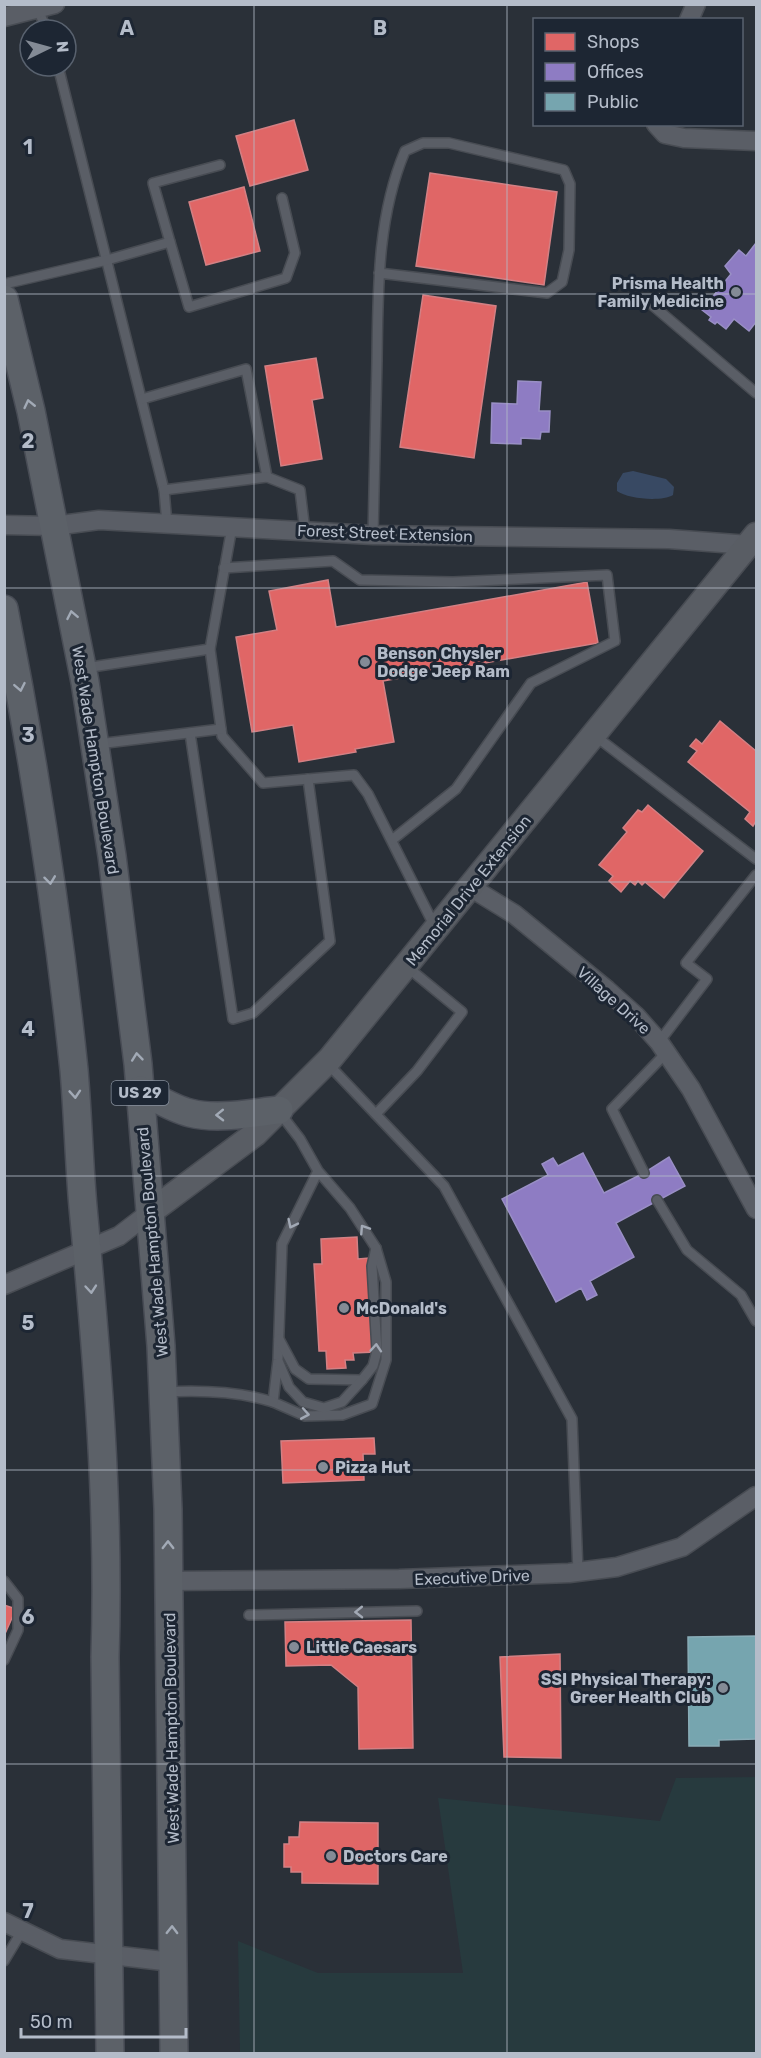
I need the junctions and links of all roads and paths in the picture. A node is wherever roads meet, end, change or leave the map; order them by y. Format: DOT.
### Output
graph roads {
  1 [pos="696,4"];
  2 [pos="42,6"];
  3 [pos="4,18"];
  4 [pos="690,18"];
  5 [pos="61,78"];
  6 [pos="658,126"];
  7 [pos="756,141"];
  8 [pos="220,165"];
  9 [pos="282,198"];
  10 [pos="170,242"];
  11 [pos="107,260"];
  12 [pos="379,273"];
  13 [pos="4,284"];
  14 [pos="4,299"];
  15 [pos="651,304"];
  16 [pos="756,393"];
  17 [pos="142,399"];
  18 [pos="267,477"];
  19 [pos="164,490"];
  20 [pos="167,524"];
  21 [pos="13,525"];
  22 [pos="54,526"];
  23 [pos="232,527"];
  24 [pos="305,531"];
  25 [pos="373,535"];
  26 [pos="753,540"];
  27 [pos="225,568"];
  28 [pos="4,609"];
  29 [pos="210,649"];
  30 [pos="82,669"];
  31 [pos="220,729"];
  32 [pos="190,733"];
  33 [pos="594,735"];
  34 [pos="95,744"];
  35 [pos="308,779"];
  36 [pos="392,840"];
  37 [pos="756,859"];
  38 [pos="756,875"];
  39 [pos="470,887"];
  40 [pos="436,929"];
  41 [pos="406,966"];
  42 [pos="663,1047"];
  43 [pos="327,1062"];
  44 [pos="140,1090"];
  45 [pos="279,1110"];
  46 [pos="376,1114"];
  47 [pos="318,1171"];
  48 [pos="644,1173"];
  49 [pos="657,1200"];
  50 [pos="756,1209"];
  51 [pos="149,1213"];
  52 [pos="376,1248"];
  53 [pos="87,1250"];
  54 [pos="4,1285"];
  55 [pos="756,1321"];
  56 [pos="278,1337"];
  57 [pos="278,1360"];
  58 [pos="362,1380"];
  59 [pos="163,1392"];
  60 [pos="273,1402"];
  61 [pos="756,1496"];
  62 [pos="578,1572"];
  63 [pos="4,1581"];
  64 [pos="168,1581"];
  65 [pos="417,1611"];
  66 [pos="249,1615"];
  67 [pos="4,1660"];
  68 [pos="4,1922"];
  69 [pos="22,1931"];
  70 [pos="108,1954"];
  71 [pos="6,1957"];
  72 [pos="172,1962"];
  73 [pos="110,2054"];
  74 [pos="174,2054"];
  1 -- 4 [label="street"];
  2 -- 3 [label="street"];
  5 -- 11 [label="lane"];
  6 -- 7 [label="street"];
  8 -- 10 [label="lane"];
  9 -- 10 [label="lane"];
  10 -- 11 [label="lane"];
  11 -- 13 [label="lane"];
  11 -- 17 [label="lane"];
  12 -- 12 [label="lane"];
  12 -- 25 [label="lane"];
  22 -- 14 [label="main road, West Wade Hampton Boulevard / US 29, one-way"];
  15 -- 16 [label="lane"];
  17 -- 18 [label="lane"];
  17 -- 19 [label="lane"];
  18 -- 19 [label="lane"];
  18 -- 24 [label="lane"];
  19 -- 20 [label="lane"];
  20 -- 22 [label="street, Forest Street Extension"];
  20 -- 23 [label="street, Forest Street Extension"];
  21 -- 22 [label="street, Forest Street Extension"];
  30 -- 22 [label="main road, West Wade Hampton Boulevard / US 29, one-way"];
  23 -- 24 [label="street, Forest Street Extension"];
  23 -- 27 [label="lane"];
  24 -- 25 [label="street, Forest Street Extension"];
  25 -- 26 [label="street, Forest Street Extension"];
  26 -- 33 [label="street, Memorial Drive Extension"];
  27 -- 29 [label="lane"];
  27 -- 36 [label="lane"];
  28 -- 53 [label="main road, one-way"];
  29 -- 30 [label="lane"];
  29 -- 31 [label="lane"];
  30 -- 34 [label="main road, West Wade Hampton Boulevard / US 29"];
  31 -- 32 [label="lane"];
  31 -- 35 [label="lane"];
  32 -- 34 [label="lane"];
  32 -- 35 [label="lane"];
  33 -- 37 [label="lane"];
  33 -- 39 [label="street, Memorial Drive Extension"];
  44 -- 34 [label="main road, West Wade Hampton Boulevard / US 29, one-way"];
  35 -- 36 [label="lane"];
  36 -- 40 [label="lane"];
  38 -- 42 [label="lane"];
  39 -- 40 [label="street, Memorial Drive Extension"];
  39 -- 42 [label="street, Village Drive"];
  40 -- 41 [label="street, Memorial Drive Extension"];
  41 -- 43 [label="street, Memorial Drive Extension"];
  41 -- 46 [label="lane"];
  42 -- 48 [label="lane"];
  42 -- 50 [label="street, Village Drive"];
  43 -- 45 [label="street, Memorial Drive Extension"];
  43 -- 46 [label="lane"];
  45 -- 44 [label="main road, one-way"];
  44 -- 51 [label="main road, West Wade Hampton Boulevard / US 29"];
  45 -- 47 [label="lane"];
  45 -- 51 [label="street, Memorial Drive Extension"];
  46 -- 62 [label="lane"];
  52 -- 47 [label="lane, one-way"];
  47 -- 56 [label="lane, one-way"];
  49 -- 55 [label="lane"];
  51 -- 53 [label="street"];
  51 -- 59 [label="main road, West Wade Hampton Boulevard / US 29"];
  58 -- 52 [label="lane, one-way"];
  60 -- 52 [label="lane, one-way"];
  53 -- 54 [label="street"];
  53 -- 70 [label="main road, one-way"];
  56 -- 57 [label="lane"];
  56 -- 58 [label="lane"];
  57 -- 58 [label="lane"];
  57 -- 60 [label="lane"];
  59 -- 60 [label="lane"];
  64 -- 59 [label="main road, West Wade Hampton Boulevard / US 29, one-way"];
  61 -- 62 [label="street, Executive Drive"];
  62 -- 64 [label="street, Executive Drive"];
  63 -- 67 [label="lane"];
  72 -- 64 [label="main road, West Wade Hampton Boulevard / US 29, one-way"];
  65 -- 66 [label="lane, one-way"];
  68 -- 69 [label="street"];
  69 -- 70 [label="street"];
  69 -- 71 [label="lane"];
  70 -- 72 [label="street"];
  70 -- 73 [label="main road"];
  72 -- 74 [label="main road, West Wade Hampton Boulevard / US 29"];
}
